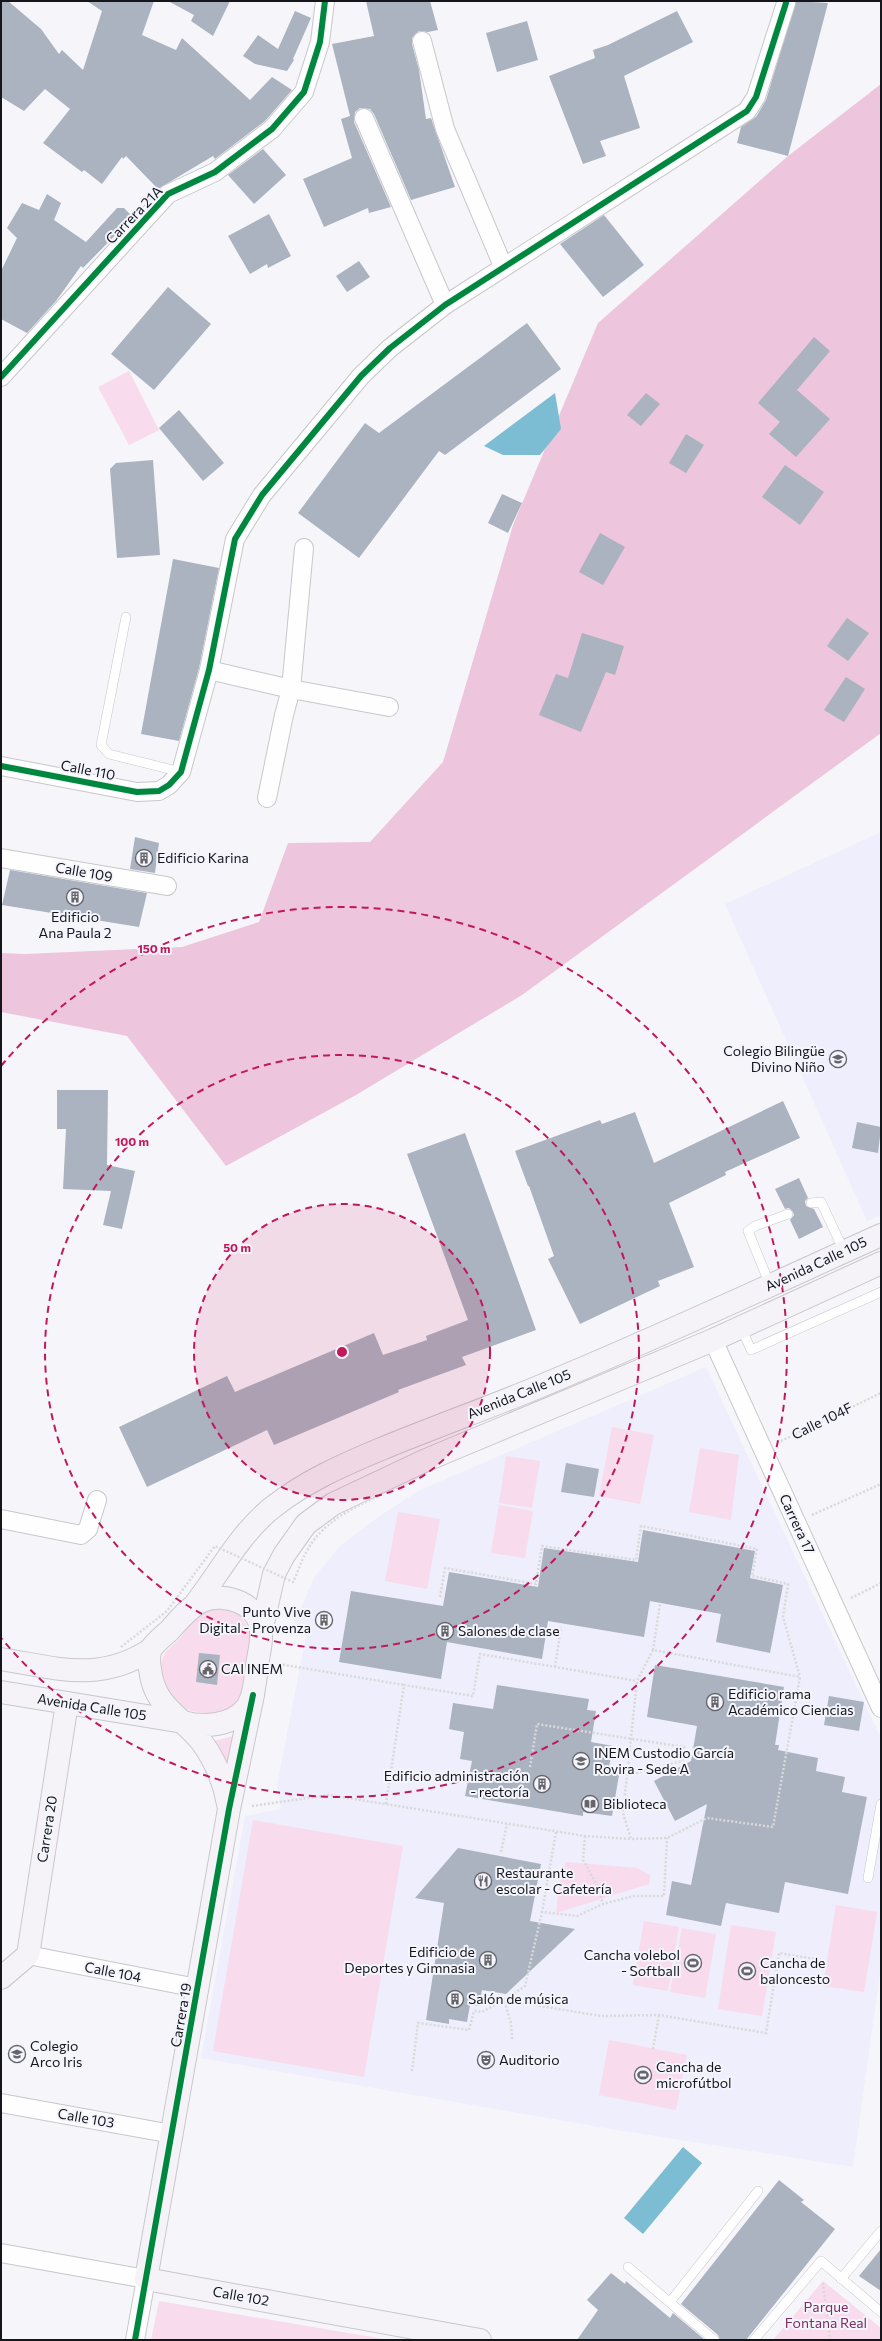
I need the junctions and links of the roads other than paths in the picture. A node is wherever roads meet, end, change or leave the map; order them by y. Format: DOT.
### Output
graph roads {
  1 [pos="325,1"];
  2 [pos="786,4"];
  3 [pos="422,41"];
  4 [pos="364,118"];
  5 [pos="503,266"];
  6 [pos="445,305"];
  7 [pos="1,377"];
  8 [pos="304,548"];
  9 [pos="126,617"];
  10 [pos="209,670"];
  11 [pos="291,689"];
  12 [pos="389,707"];
  13 [pos="1,766"];
  14 [pos="181,772"];
  15 [pos="268,798"];
  16 [pos="1,858"];
  17 [pos="167,886"];
  18 [pos="811,1203"];
  19 [pos="788,1214"];
  20 [pos="881,1234"];
  21 [pos="844,1251"];
  22 [pos="881,1263"];
  23 [pos="770,1285"];
  24 [pos="881,1292"];
  25 [pos="740,1327"];
  26 [pos="713,1340"];
  27 [pos="97,1500"];
  28 [pos="1,1519"];
  29 [pos="196,1604"];
  30 [pos="262,1632"];
  31 [pos="150,1650"];
  32 [pos="1,1659"];
  33 [pos="1,1692"];
  34 [pos="253,1695"];
  35 [pos="67,1703"];
  36 [pos="881,1708"];
  37 [pos="183,1722"];
  38 [pos="881,1804"];
  39 [pos="229,1809"];
  40 [pos="881,1852"];
  41 [pos="872,1856"];
  42 [pos="868,1878"];
  43 [pos="28,1955"];
  44 [pos="1,1978"];
  45 [pos="198,1988"];
  46 [pos="1,2103"];
  47 [pos="172,2134"];
  48 [pos="758,2191"];
  49 [pos="881,2231"];
  50 [pos="1,2253"];
  51 [pos="628,2267"];
  52 [pos="146,2279"];
  53 [pos="841,2279"];
  54 [pos="670,2302"];
  55 [pos="881,2312"];
  56 [pos="135,2340"];
  57 [pos="480,2340"];
  58 [pos="714,2340"];
  59 [pos="754,2340"];
  1 -- 7 [label="street, Carrera 21A"];
  2 -- 5 [label="street"];
  3 -- 5 [label="street"];
  4 -- 6 [label="street"];
  5 -- 6 [label="street"];
  6 -- 10 [label="street"];
  8 -- 11 [label="street"];
  9 -- 14 [label="lane"];
  10 -- 11 [label="street"];
  10 -- 14 [label="street"];
  11 -- 12 [label="street"];
  11 -- 15 [label="street"];
  13 -- 14 [label="street, Calle 110"];
  16 -- 17 [label="street, Calle 109"];
  18 -- 21 [label="lane"];
  19 -- 23 [label="lane"];
  20 -- 21 [label="main road, Avenida Calle 105"];
  21 -- 23 [label="main road, Avenida Calle 105"];
  22 -- 25 [label="main road, Avenida Calle 105"];
  23 -- 29 [label="main road, Avenida Calle 105"];
  24 -- 25 [label="lane"];
  25 -- 26 [label="main road, Avenida Calle 105"];
  26 -- 30 [label="main road, Avenida Calle 105"];
  26 -- 36 [label="street, Carrera 17"];
  27 -- 28 [label="street"];
  29 -- 30 [label="main road"];
  29 -- 31 [label="main road"];
  30 -- 34 [label="main road"];
  31 -- 32 [label="main road"];
  31 -- 37 [label="main road"];
  33 -- 35 [label="main road, Avenida Calle 105"];
  34 -- 37 [label="main road"];
  34 -- 39 [label="main road, Carrera 19"];
  35 -- 37 [label="main road, Avenida Calle 105"];
  35 -- 43 [label="main road, Carrera 20"];
  37 -- 39 [label="main road, Carrera 19"];
  38 -- 41 [label="lane"];
  39 -- 45 [label="main road, Carrera 19"];
  40 -- 41 [label="lane"];
  41 -- 42 [label="lane"];
  43 -- 44 [label="main road"];
  43 -- 45 [label="street, Calle 104"];
  45 -- 47 [label="main road, Carrera 19"];
  46 -- 47 [label="street, Calle 103"];
  47 -- 52 [label="main road, Carrera 19"];
  48 -- 54 [label="lane"];
  49 -- 53 [label="lane"];
  50 -- 52 [label="street, Calle 102"];
  51 -- 54 [label="lane"];
  52 -- 56 [label="street, Carrera 19"];
  52 -- 57 [label="main road, Calle 102"];
  53 -- 55 [label="lane"];
  53 -- 59 [label="lane"];
  54 -- 58 [label="lane"];
}
